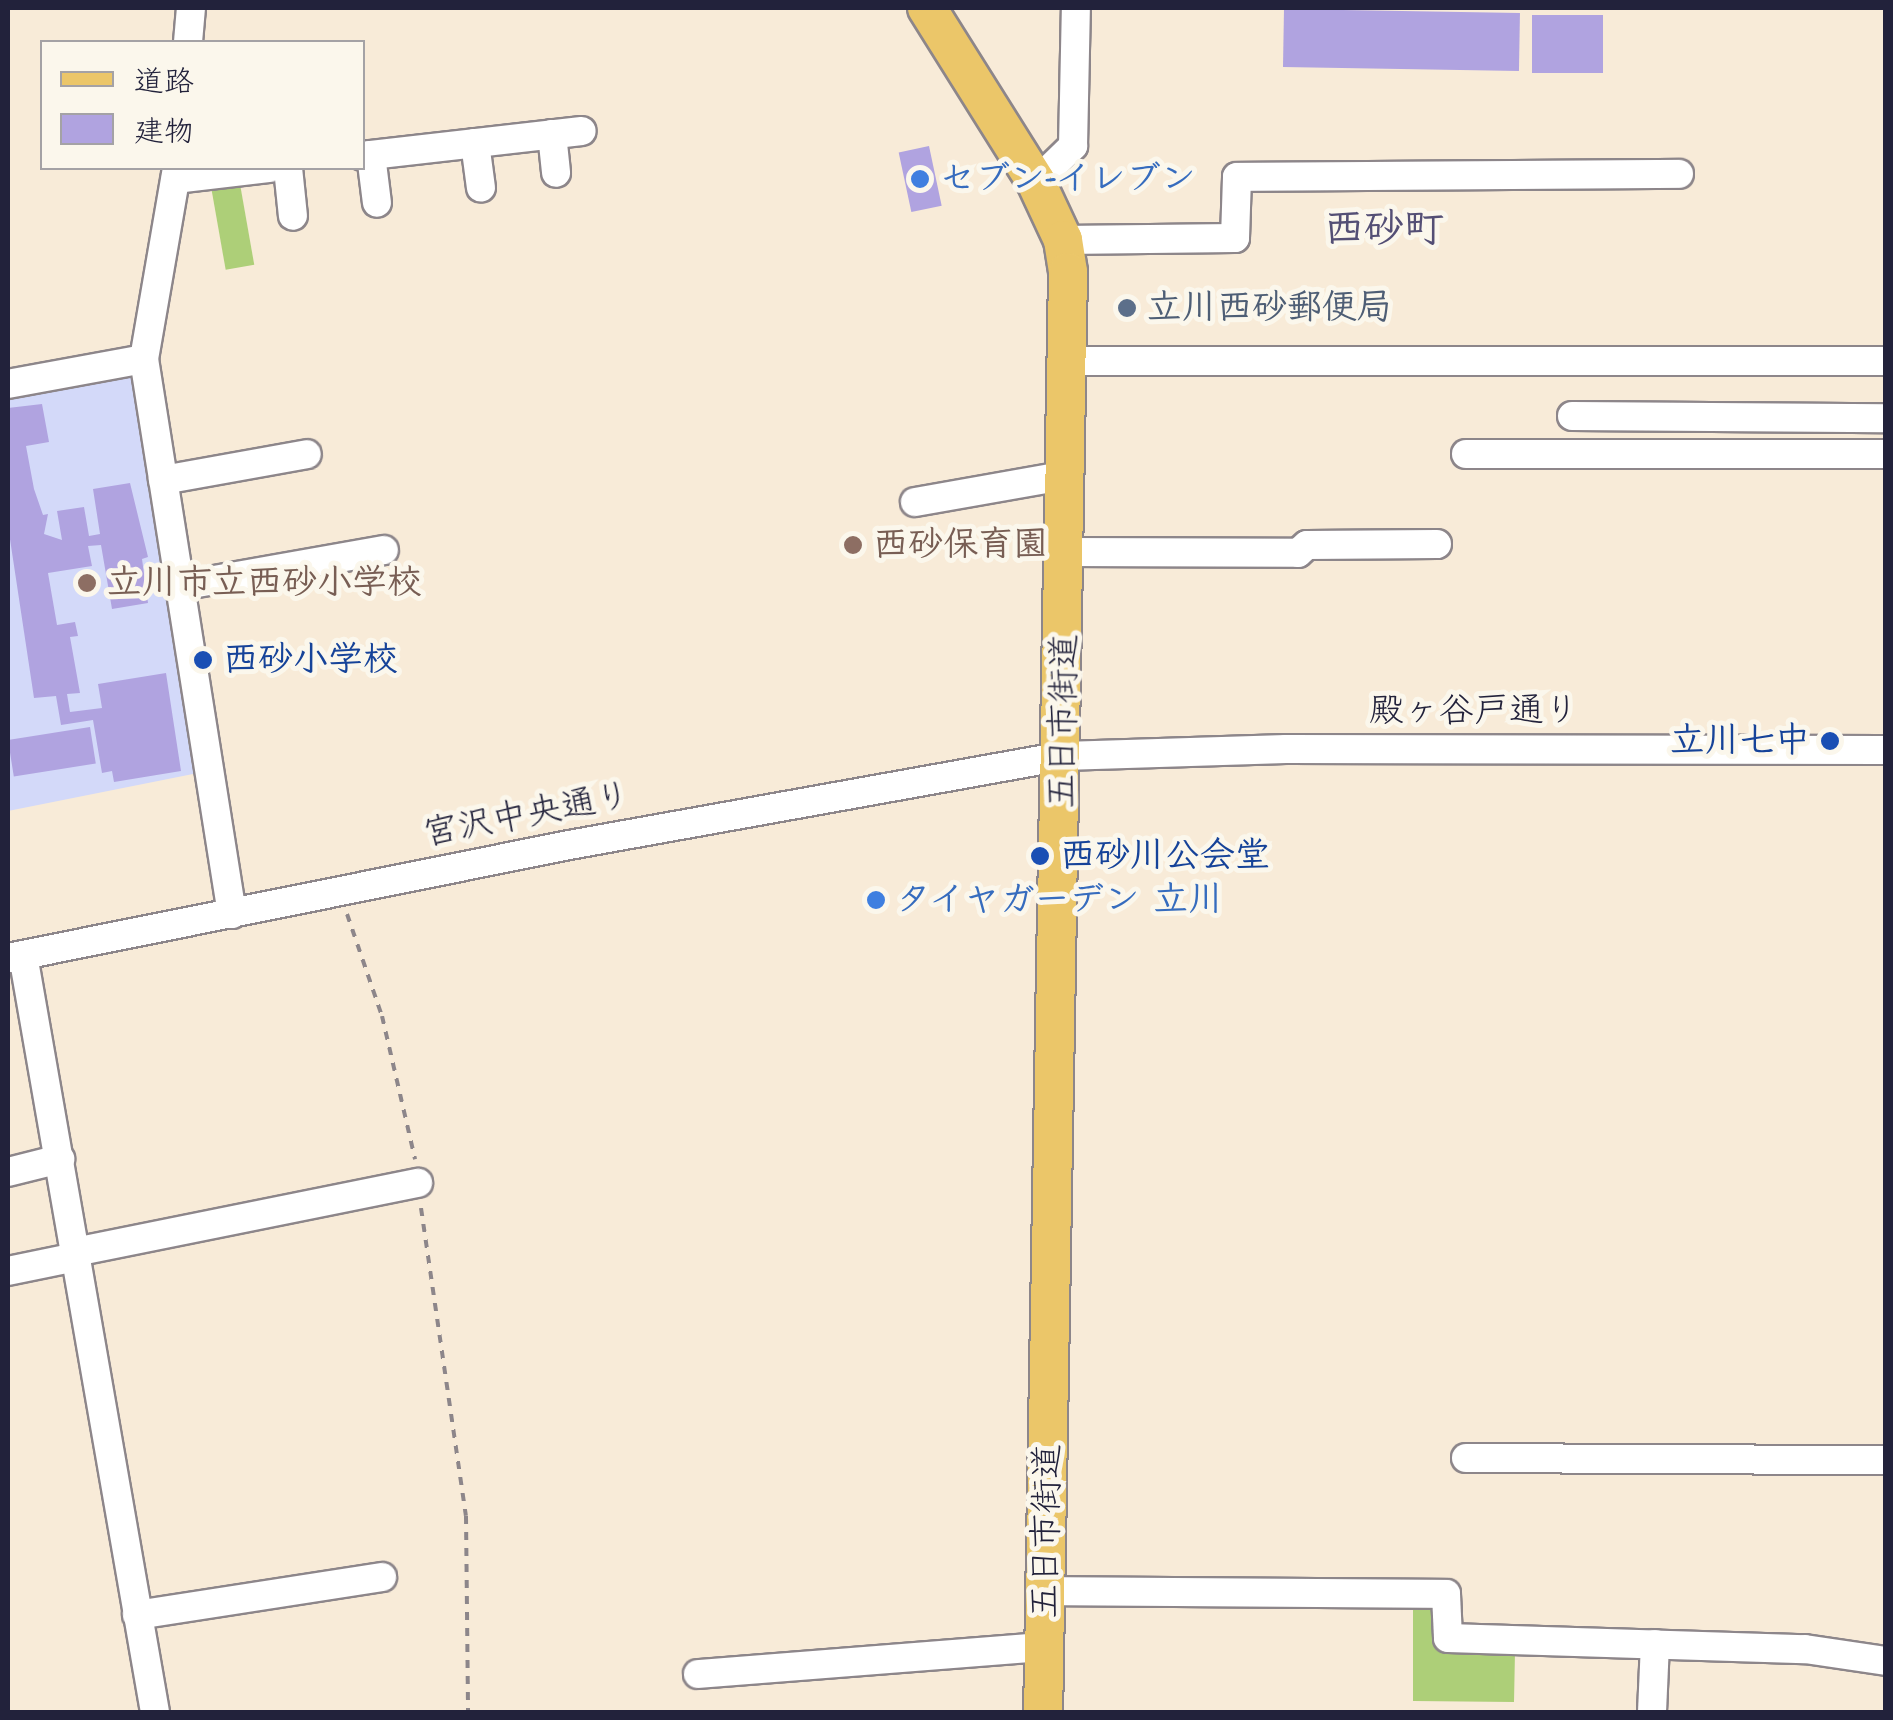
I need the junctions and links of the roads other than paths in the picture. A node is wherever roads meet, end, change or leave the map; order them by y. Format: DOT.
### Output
graph roads {
  1 [pos="191,8"];
  2 [pos="927,8"];
  3 [pos="1076,8"];
  4 [pos="188,40"];
  5 [pos="582,130"];
  6 [pos="552,134"];
  7 [pos="474,143"];
  8 [pos="367,156"];
  9 [pos="231,170"];
  10 [pos="288,170"];
  11 [pos="176,173"];
  12 [pos="556,173"];
  13 [pos="1679,174"];
  14 [pos="1036,182"];
  15 [pos="482,188"];
  16 [pos="377,203"];
  17 [pos="293,216"];
  18 [pos="1062,240"];
  19 [pos="144,359"];
  20 [pos="1886,361"];
  21 [pos="1071,362"];
  22 [pos="8,384"];
  23 [pos="1572,416"];
  24 [pos="1650,417"];
  25 [pos="1886,418"];
  26 [pos="307,454"];
  27 [pos="1466,454"];
  28 [pos="1649,454"];
  29 [pos="1886,454"];
  30 [pos="1068,475"];
  31 [pos="162,480"];
  32 [pos="915,502"];
  33 [pos="1438,544"];
  34 [pos="384,550"];
  35 [pos="1066,552"];
  36 [pos="180,586"];
  37 [pos="1886,750"];
  38 [pos="1064,756"];
  39 [pos="232,914"];
  40 [pos="15,957"];
  41 [pos="60,1160"];
  42 [pos="8,1172"];
  43 [pos="418,1183"];
  44 [pos="76,1255"];
  45 [pos="8,1271"];
  46 [pos="1466,1458"];
  47 [pos="1886,1460"];
  48 [pos="382,1577"];
  49 [pos="1045,1591"];
  50 [pos="137,1615"];
  51 [pos="1655,1644"];
  52 [pos="1044,1647"];
  53 [pos="1886,1661"];
  54 [pos="698,1674"];
  55 [pos="155,1712"];
  56 [pos="1043,1712"];
  57 [pos="1652,1712"];
  1 -- 4 [label="street"];
  2 -- 14 [label="main road, 五日市街道"];
  3 -- 14 [label="street"];
  5 -- 6 [label="street"];
  6 -- 7 [label="street"];
  6 -- 12 [label="street"];
  7 -- 8 [label="street"];
  7 -- 15 [label="street"];
  8 -- 16 [label="street"];
  9 -- 11 [label="street"];
  10 -- 17 [label="street"];
  11 -- 19 [label="street"];
  13 -- 18 [label="street"];
  14 -- 18 [label="main road, 五日市街道"];
  18 -- 21 [label="main road, 五日市街道"];
  19 -- 22 [label="street"];
  19 -- 31 [label="street"];
  20 -- 21 [label="street"];
  21 -- 30 [label="main road, 五日市街道"];
  23 -- 24 [label="street"];
  24 -- 25 [label="street"];
  24 -- 28 [label="street"];
  26 -- 31 [label="street"];
  27 -- 28 [label="street"];
  28 -- 29 [label="street"];
  30 -- 32 [label="street"];
  30 -- 35 [label="main road, 五日市街道"];
  31 -- 36 [label="street"];
  33 -- 35 [label="street"];
  34 -- 36 [label="street"];
  35 -- 38 [label="main road, 五日市街道"];
  36 -- 39 [label="street"];
  37 -- 38 [label="street, 殿ヶ谷戸通り"];
  38 -- 39 [label="street, 宮沢中央通り"];
  38 -- 49 [label="main road, 五日市街道"];
  39 -- 40 [label="street, 宮沢中央通り"];
  40 -- 41 [label="street"];
  41 -- 42 [label="street"];
  41 -- 44 [label="street"];
  43 -- 44 [label="street"];
  44 -- 45 [label="street"];
  44 -- 50 [label="street"];
  46 -- 47 [label="street"];
  48 -- 50 [label="street"];
  49 -- 51 [label="street"];
  49 -- 52 [label="main road, 五日市街道"];
  50 -- 55 [label="street"];
  51 -- 53 [label="street"];
  51 -- 57 [label="street"];
  52 -- 54 [label="street"];
  52 -- 56 [label="main road, 五日市街道"];
}
